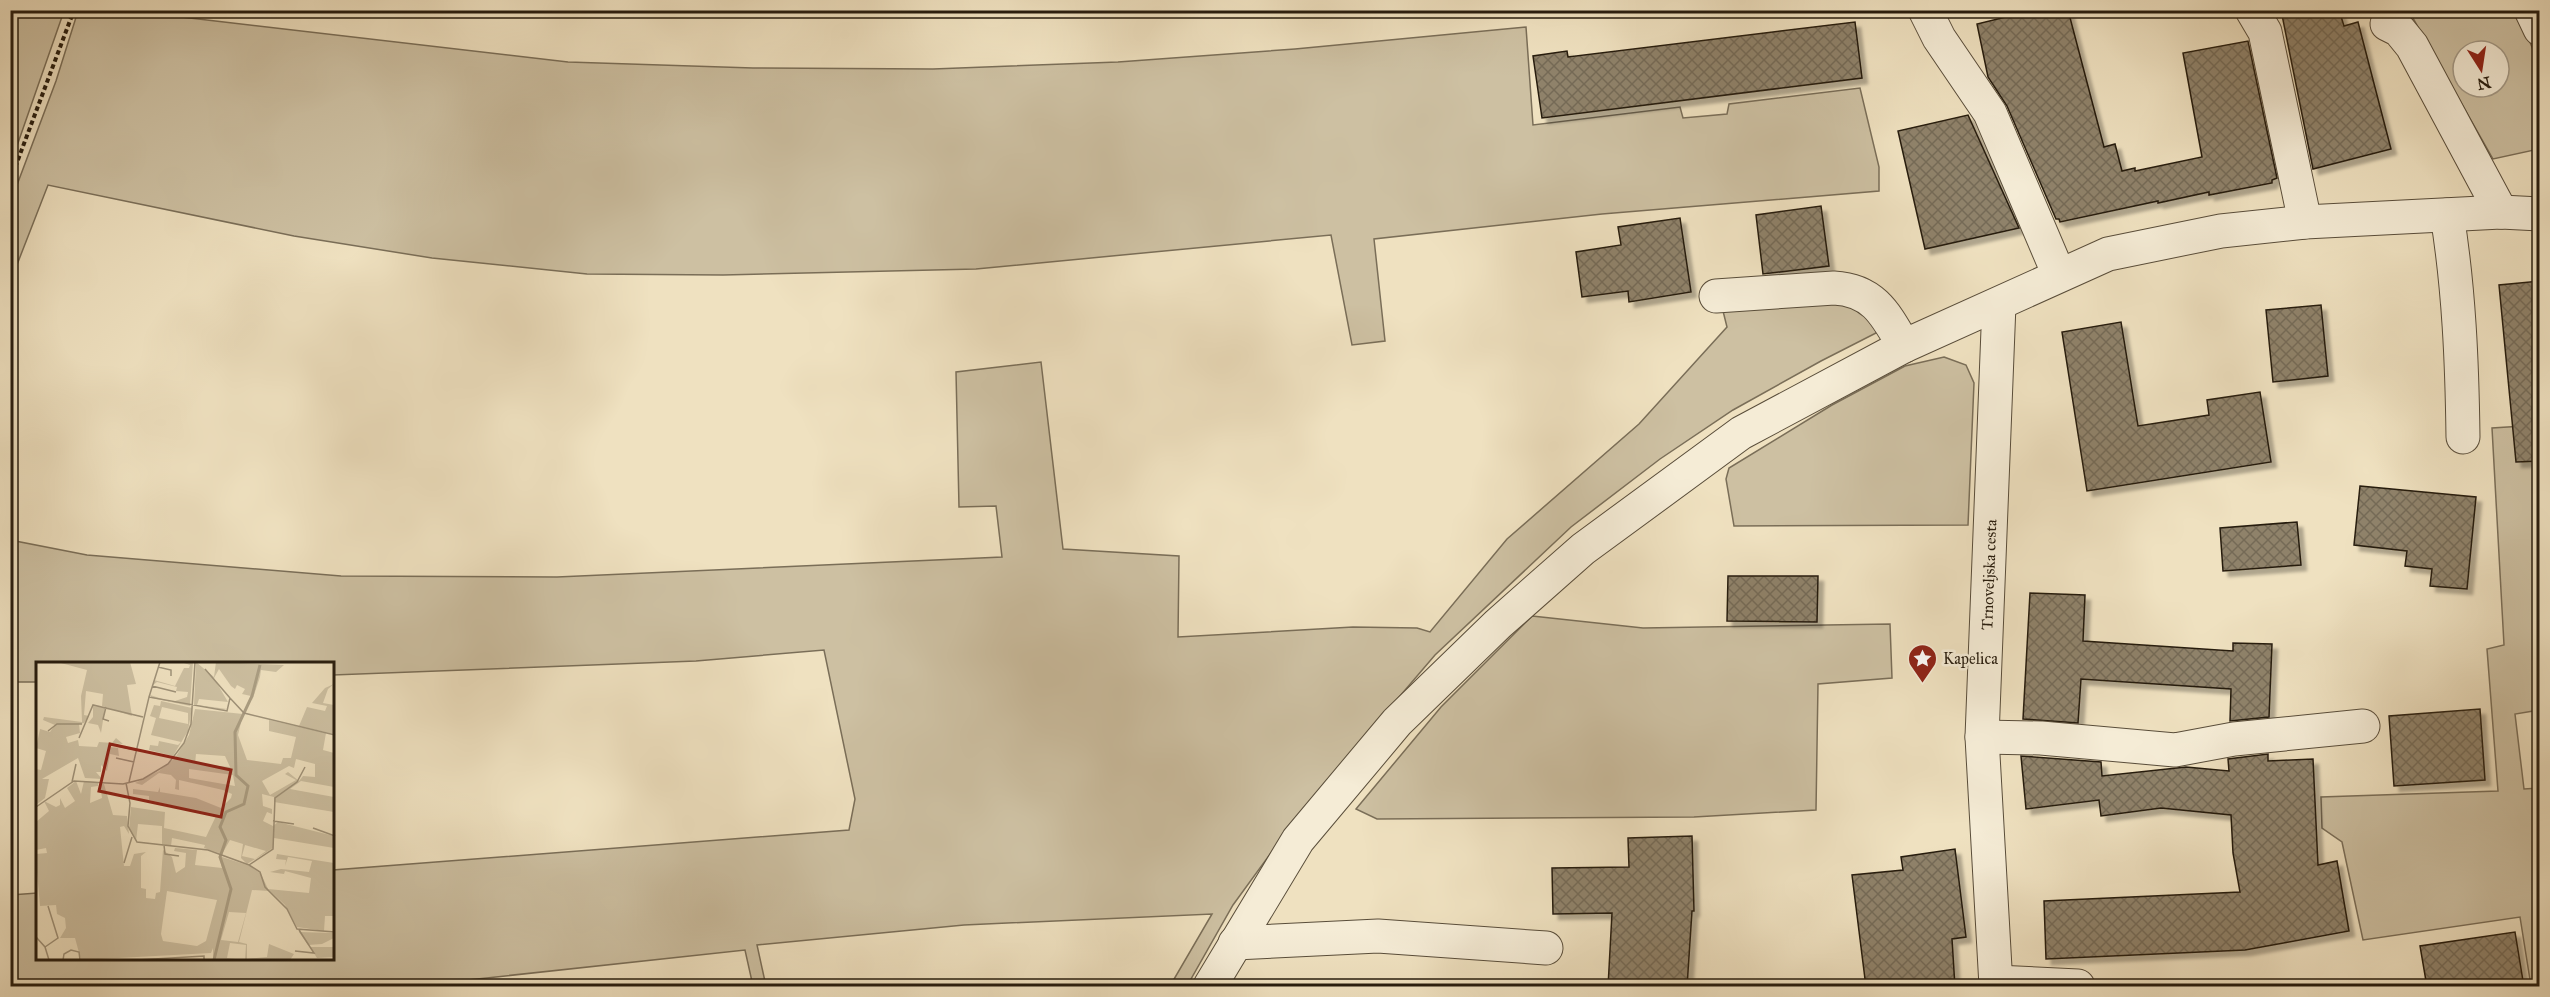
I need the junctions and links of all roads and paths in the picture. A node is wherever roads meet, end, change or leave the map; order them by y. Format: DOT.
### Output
graph roads {
  1 [pos="74,10"];
  2 [pos="1925,10"];
  3 [pos="2252,10"];
  4 [pos="2532,10"];
  5 [pos="2387,24"];
  6 [pos="2540,29"];
  7 [pos="10,181"];
  8 [pos="2501,212"];
  9 [pos="2540,214"];
  10 [pos="2447,215"];
  11 [pos="2305,222"];
  12 [pos="2059,275"];
  13 [pos="1716,296"];
  14 [pos="1999,304"];
  15 [pos="1904,346"];
  16 [pos="2463,437"];
  17 [pos="2363,726"];
  18 [pos="1982,738"];
  19 [pos="1235,943"];
  20 [pos="1546,948"];
  21 [pos="1996,985"];
  22 [pos="1210,987"];
  23 [pos="2078,987"];
  1 -- 7 [label="path"];
  2 -- 12 [label="street"];
  3 -- 11 [label="street"];
  4 -- 6 [label="street"];
  5 -- 8 [label="street"];
  8 -- 9 [label="street"];
  8 -- 10 [label="street"];
  10 -- 11 [label="street"];
  10 -- 16 [label="street"];
  11 -- 12 [label="street"];
  12 -- 14 [label="street"];
  13 -- 15 [label="street"];
  14 -- 15 [label="street"];
  14 -- 18 [label="street, Trnoveljska cesta"];
  15 -- 19 [label="street"];
  17 -- 18 [label="street"];
  18 -- 21 [label="street, Trnoveljska cesta"];
  19 -- 20 [label="street"];
  19 -- 22 [label="street"];
  21 -- 23 [label="street"];
}
